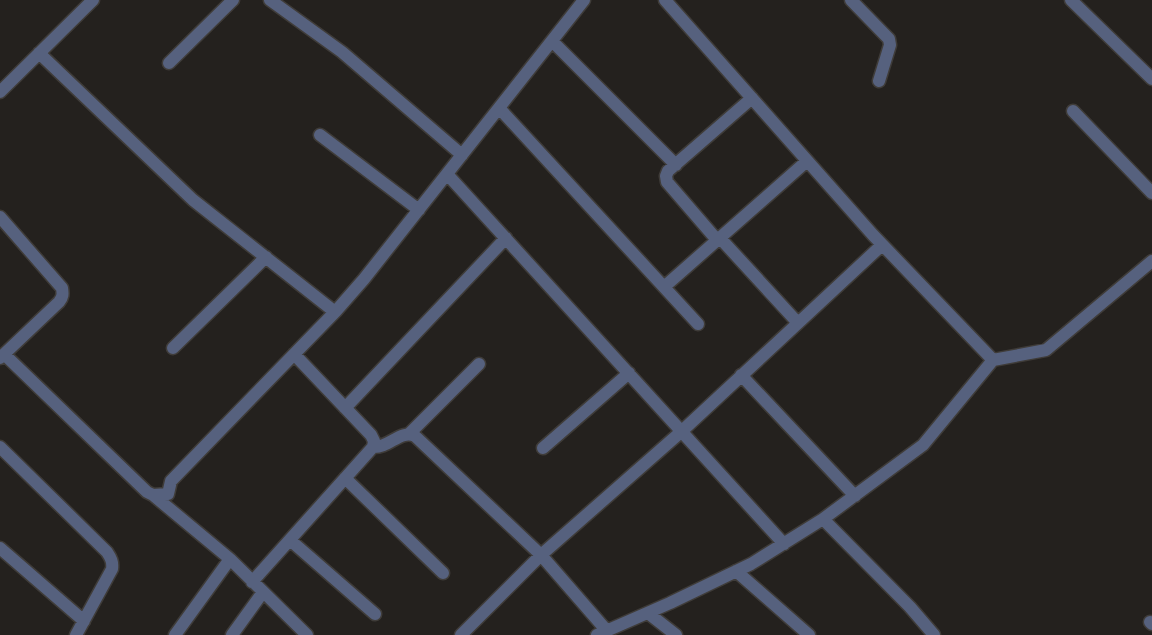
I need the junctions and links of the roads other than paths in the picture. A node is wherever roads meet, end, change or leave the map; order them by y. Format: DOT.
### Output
graph roads {
  1 [pos="93,0"];
  2 [pos="233,0"];
  3 [pos="270,0"];
  4 [pos="584,0"];
  5 [pos="665,0"];
  6 [pos="850,0"];
  7 [pos="1071,0"];
  8 [pos="552,41"];
  9 [pos="39,53"];
  10 [pos="169,63"];
  11 [pos="1152,79"];
  12 [pos="879,81"];
  13 [pos="1,89"];
  14 [pos="752,98"];
  15 [pos="499,108"];
  16 [pos="1073,111"];
  17 [pos="320,135"];
  18 [pos="462,156"];
  19 [pos="807,161"];
  20 [pos="676,165"];
  21 [pos="448,174"];
  22 [pos="1152,193"];
  23 [pos="419,210"];
  24 [pos="0,217"];
  25 [pos="506,238"];
  26 [pos="719,239"];
  27 [pos="882,245"];
  28 [pos="266,257"];
  29 [pos="1152,261"];
  30 [pos="664,287"];
  31 [pos="334,312"];
  32 [pos="798,323"];
  33 [pos="698,324"];
  34 [pos="173,348"];
  35 [pos="294,354"];
  36 [pos="2,356"];
  37 [pos="993,360"];
  38 [pos="479,364"];
  39 [pos="629,373"];
  40 [pos="742,375"];
  41 [pos="345,408"];
  42 [pos="682,431"];
  43 [pos="410,433"];
  44 [pos="0,447"];
  45 [pos="373,447"];
  46 [pos="543,448"];
  47 [pos="345,478"];
  48 [pos="153,495"];
  49 [pos="854,496"];
  50 [pos="824,519"];
  51 [pos="290,540"];
  52 [pos="784,544"];
  53 [pos="0,548"];
  54 [pos="541,554"];
  55 [pos="230,560"];
  56 [pos="736,571"];
  57 [pos="443,573"];
  58 [pos="252,582"];
  59 [pos="263,592"];
  60 [pos="648,613"];
  61 [pos="374,614"];
  62 [pos="84,622"];
  63 [pos="602,633"];
  64 [pos="76,635"];
  65 [pos="175,635"];
  66 [pos="232,635"];
  67 [pos="307,635"];
  68 [pos="461,635"];
  69 [pos="676,635"];
  70 [pos="809,635"];
  71 [pos="934,635"];
  1 -- 9 [label="street"];
  2 -- 10 [label="street"];
  3 -- 18 [label="street"];
  4 -- 8 [label="street"];
  5 -- 14 [label="street"];
  6 -- 12 [label="street"];
  7 -- 11 [label="street"];
  8 -- 15 [label="street"];
  8 -- 20 [label="street"];
  9 -- 13 [label="street"];
  9 -- 28 [label="street"];
  14 -- 19 [label="street"];
  14 -- 20 [label="street"];
  15 -- 18 [label="street"];
  15 -- 30 [label="street"];
  16 -- 22 [label="street"];
  17 -- 23 [label="street"];
  18 -- 21 [label="street"];
  19 -- 26 [label="street"];
  19 -- 27 [label="street"];
  20 -- 26 [label="street"];
  21 -- 23 [label="street"];
  21 -- 25 [label="street"];
  23 -- 31 [label="street"];
  24 -- 36 [label="street"];
  25 -- 39 [label="street"];
  25 -- 41 [label="street"];
  26 -- 30 [label="street"];
  26 -- 32 [label="street"];
  27 -- 32 [label="street"];
  27 -- 37 [label="street"];
  28 -- 31 [label="street"];
  28 -- 34 [label="street"];
  29 -- 37 [label="street"];
  30 -- 33 [label="street"];
  31 -- 35 [label="street"];
  32 -- 40 [label="street"];
  35 -- 41 [label="street"];
  35 -- 48 [label="street"];
  36 -- 48 [label="street"];
  37 -- 49 [label="street"];
  38 -- 43 [label="street"];
  39 -- 42 [label="street"];
  39 -- 46 [label="street"];
  40 -- 42 [label="street"];
  40 -- 49 [label="street"];
  41 -- 45 [label="street"];
  42 -- 52 [label="street"];
  42 -- 54 [label="street"];
  43 -- 45 [label="street"];
  43 -- 54 [label="street"];
  44 -- 62 [label="street"];
  45 -- 47 [label="street"];
  47 -- 51 [label="street"];
  47 -- 57 [label="street"];
  48 -- 55 [label="street"];
  49 -- 50 [label="street"];
  50 -- 52 [label="street"];
  50 -- 71 [label="street"];
  51 -- 58 [label="street"];
  51 -- 61 [label="street"];
  52 -- 56 [label="street"];
  53 -- 62 [label="street"];
  54 -- 63 [label="street"];
  54 -- 68 [label="street"];
  55 -- 58 [label="street"];
  55 -- 65 [label="street"];
  56 -- 60 [label="street"];
  56 -- 70 [label="street"];
  58 -- 59 [label="street"];
  59 -- 66 [label="street"];
  59 -- 67 [label="street"];
  60 -- 63 [label="street"];
  60 -- 69 [label="street"];
  62 -- 64 [label="street"];
}
